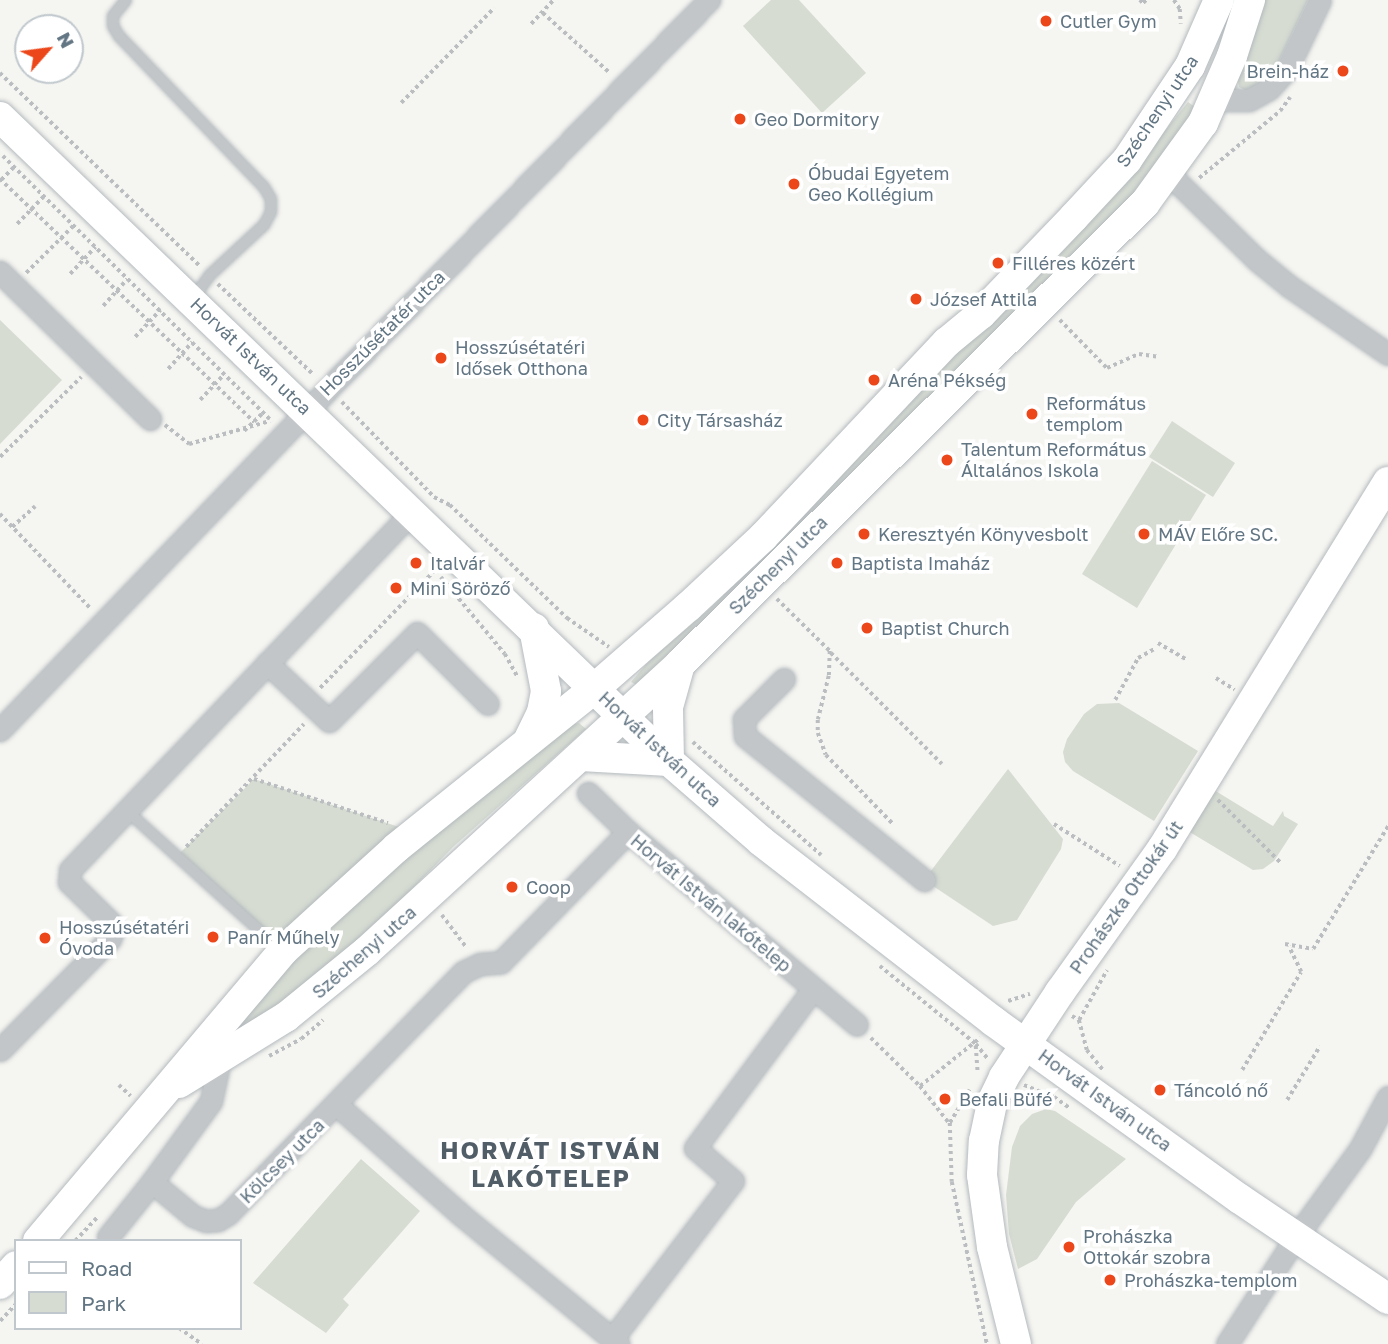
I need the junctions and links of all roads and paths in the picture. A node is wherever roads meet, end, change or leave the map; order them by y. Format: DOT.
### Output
graph roads {
  1 [pos="126,0"];
  2 [pos="709,0"];
  3 [pos="1140,0"];
  4 [pos="1146,0"];
  5 [pos="1174,0"];
  6 [pos="1219,0"];
  7 [pos="1250,0"];
  8 [pos="1320,0"];
  9 [pos="552,1"];
  10 [pos="494,8"];
  11 [pos="543,13"];
  12 [pos="531,24"];
  13 [pos="1182,32"];
  14 [pos="0,73"];
  15 [pos="624,87"];
  16 [pos="1214,100"];
  17 [pos="401,103"];
  18 [pos="0,117"];
  19 [pos="0,153"];
  20 [pos="14,167"];
  21 [pos="1169,174"];
  22 [pos="1,180"];
  23 [pos="44,196"];
  24 [pos="32,209"];
  25 [pos="17,224"];
  26 [pos="74,225"];
  27 [pos="61,237"];
  28 [pos="96,247"];
  29 [pos="84,259"];
  30 [pos="71,274"];
  31 [pos="210,275"];
  32 [pos="7,278"];
  33 [pos="128,278"];
  34 [pos="116,290"];
  35 [pos="192,300"];
  36 [pos="1045,301"];
  37 [pos="103,306"];
  38 [pos="160,310"];
  39 [pos="149,322"];
  40 [pos="135,337"];
  41 [pos="192,342"];
  42 [pos="182,353"];
  43 [pos="1388,355"];
  44 [pos="1160,357"];
  45 [pos="92,365"];
  46 [pos="168,369"];
  47 [pos="224,374"];
  48 [pos="215,384"];
  49 [pos="328,389"];
  50 [pos="200,400"];
  51 [pos="307,410"];
  52 [pos="264,412"];
  53 [pos="156,421"];
  54 [pos="254,422"];
  55 [pos="279,427"];
  56 [pos="244,431"];
  57 [pos="0,457"];
  58 [pos="1388,482"];
  59 [pos="35,506"];
  60 [pos="411,513"];
  61 [pos="0,514"];
  62 [pos="12,527"];
  63 [pos="431,562"];
  64 [pos="436,569"];
  65 [pos="777,599"];
  66 [pos="91,609"];
  67 [pos="534,628"];
  68 [pos="1158,643"];
  69 [pos="620,646"];
  70 [pos="1154,649"];
  71 [pos="830,651"];
  72 [pos="1188,660"];
  73 [pos="267,663"];
  74 [pos="680,664"];
  75 [pos="1216,678"];
  76 [pos="784,679"];
  77 [pos="595,688"];
  78 [pos="1240,693"];
  79 [pos="1115,699"];
  80 [pos="488,704"];
  81 [pos="312,705"];
  82 [pos="542,712"];
  83 [pos="623,715"];
  84 [pos="0,730"];
  85 [pos="689,737"];
  86 [pos="528,741"];
  87 [pos="581,756"];
  88 [pos="669,761"];
  89 [pos="942,764"];
  90 [pos="254,779"];
  91 [pos="588,793"];
  92 [pos="1212,793"];
  93 [pos="126,810"];
  94 [pos="390,824"];
  95 [pos="893,824"];
  96 [pos="1054,824"];
  97 [pos="1388,826"];
  98 [pos="628,832"];
  99 [pos="176,857"];
  100 [pos="825,858"];
  101 [pos="1280,862"];
  102 [pos="1125,869"];
  103 [pos="924,880"];
  104 [pos="441,914"];
  105 [pos="283,951"];
  106 [pos="480,964"];
  107 [pos="813,989"];
  108 [pos="1041,999"];
  109 [pos="1006,1002"];
  110 [pos="225,1017"];
  111 [pos="857,1024"];
  112 [pos="1026,1043"];
  113 [pos="976,1044"];
  114 [pos="1320,1046"];
  115 [pos="0,1050"];
  116 [pos="221,1060"];
  117 [pos="1242,1070"];
  118 [pos="1108,1076"];
  119 [pos="920,1086"];
  120 [pos="167,1090"];
  121 [pos="1388,1098"];
  122 [pos="1287,1100"];
  123 [pos="337,1105"];
  124 [pos="950,1124"];
  125 [pos="152,1182"];
  126 [pos="108,1237"];
  127 [pos="1296,1237"];
  128 [pos="40,1239"];
  129 [pos="14,1268"];
  130 [pos="0,1284"];
  131 [pos="1388,1299"];
  132 [pos="14,1306"];
  133 [pos="0,1321"];
  134 [pos="182,1330"];
  135 [pos="615,1342"];
  136 [pos="202,1344"];
  137 [pos="1016,1344"];
  138 [pos="1227,1344"];
  1 -- 31 [label="lane"];
  2 -- 15 [label="street, Hosszúsétatér utca"];
  3 -- 4 [label="path"];
  5 -- 13 [label="path"];
  6 -- 77 [label="main road, Széchenyi utca"];
  7 -- 16 [label="main road, Széchenyi utca"];
  8 -- 16 [label="street"];
  9 -- 11 [label="path"];
  10 -- 17 [label="path"];
  11 -- 12 [label="path"];
  11 -- 15 [label="path"];
  14 -- 31 [label="path"];
  15 -- 49 [label="street, Hosszúsétatér utca"];
  16 -- 21 [label="main road, Széchenyi utca"];
  18 -- 35 [label="main road, Horvát István utca"];
  19 -- 20 [label="path"];
  20 -- 22 [label="path"];
  20 -- 23 [label="path"];
  21 -- 36 [label="main road, Széchenyi utca"];
  21 -- 43 [label="street"];
  22 -- 24 [label="path"];
  23 -- 24 [label="path"];
  23 -- 26 [label="path"];
  24 -- 25 [label="path"];
  24 -- 27 [label="path"];
  26 -- 27 [label="path"];
  26 -- 28 [label="path"];
  27 -- 29 [label="path"];
  27 -- 32 [label="path"];
  28 -- 29 [label="path"];
  28 -- 33 [label="path"];
  29 -- 30 [label="path"];
  29 -- 34 [label="path"];
  31 -- 35 [label="lane"];
  31 -- 49 [label="path"];
  32 -- 45 [label="street"];
  33 -- 34 [label="path"];
  33 -- 38 [label="path"];
  34 -- 37 [label="path"];
  34 -- 39 [label="path"];
  35 -- 51 [label="main road, Horvát István utca"];
  36 -- 44 [label="path"];
  36 -- 74 [label="main road, Széchenyi utca"];
  38 -- 39 [label="path"];
  38 -- 41 [label="path"];
  39 -- 40 [label="path"];
  39 -- 42 [label="path"];
  41 -- 42 [label="path"];
  41 -- 47 [label="path"];
  42 -- 46 [label="path"];
  42 -- 48 [label="path"];
  45 -- 53 [label="street"];
  45 -- 57 [label="path"];
  47 -- 48 [label="path"];
  47 -- 52 [label="path"];
  48 -- 50 [label="path"];
  48 -- 54 [label="path"];
  49 -- 51 [label="street, Hosszúsétatér utca"];
  49 -- 69 [label="path"];
  51 -- 55 [label="street, Hosszúsétatér utca"];
  51 -- 60 [label="main road, Horvát István utca"];
  52 -- 54 [label="path"];
  52 -- 55 [label="path"];
  53 -- 56 [label="path"];
  54 -- 56 [label="path"];
  55 -- 56 [label="path"];
  55 -- 84 [label="street, Hosszúsétatér utca"];
  58 -- 108 [label="main road, Prohászka Ottokár út"];
  59 -- 62 [label="path"];
  60 -- 67 [label="main road, Horvát István utca"];
  60 -- 73 [label="street"];
  61 -- 62 [label="path"];
  62 -- 66 [label="path"];
  63 -- 64 [label="path"];
  64 -- 81 [label="path"];
  64 -- 82 [label="path"];
  65 -- 71 [label="path"];
  67 -- 77 [label="main road, Horvát István utca"];
  67 -- 82 [label="main road"];
  68 -- 72 [label="path"];
  70 -- 79 [label="path"];
  71 -- 89 [label="path"];
  71 -- 95 [label="path"];
  73 -- 81 [label="street"];
  73 -- 93 [label="street"];
  74 -- 83 [label="main road, Széchenyi utca"];
  74 -- 88 [label="main road"];
  75 -- 78 [label="path"];
  76 -- 103 [label="street"];
  77 -- 83 [label="main road, Horvát István utca"];
  77 -- 86 [label="main road, Széchenyi utca"];
  80 -- 81 [label="street"];
  81 -- 90 [label="path"];
  82 -- 86 [label="main road"];
  83 -- 87 [label="main road, Széchenyi utca"];
  83 -- 88 [label="main road, Horvát István utca"];
  85 -- 100 [label="path"];
  86 -- 105 [label="main road, Széchenyi utca"];
  87 -- 88 [label="main road"];
  87 -- 116 [label="main road, Széchenyi utca"];
  88 -- 112 [label="main road, Horvát István utca"];
  90 -- 94 [label="path"];
  90 -- 99 [label="path"];
  91 -- 98 [label="street"];
  92 -- 101 [label="path"];
  93 -- 99 [label="lane"];
  93 -- 115 [label="street"];
  96 -- 102 [label="path"];
  97 -- 117 [label="path"];
  98 -- 106 [label="street, Horvát István lakótelep"];
  98 -- 107 [label="street, Horvát István lakótelep"];
  99 -- 105 [label="lane"];
  104 -- 106 [label="path"];
  105 -- 110 [label="main road, Széchenyi utca"];
  106 -- 123 [label="street, Horvát István lakótelep"];
  107 -- 111 [label="street, Horvát István lakótelep"];
  107 -- 135 [label="street"];
  108 -- 109 [label="path"];
  108 -- 112 [label="main road, Prohászka Ottokár út"];
  108 -- 118 [label="path"];
  110 -- 116 [label="street"];
  110 -- 120 [label="main road, Széchenyi utca"];
  111 -- 119 [label="path"];
  112 -- 127 [label="main road, Horvát István utca"];
  112 -- 137 [label="main road, Prohászka Ottokár út"];
  113 -- 119 [label="path"];
  114 -- 122 [label="path"];
  116 -- 120 [label="main road, Széchenyi utca"];
  116 -- 125 [label="street"];
  119 -- 124 [label="path"];
  120 -- 128 [label="main road, Széchenyi utca"];
  121 -- 127 [label="street"];
  123 -- 125 [label="street, Kölcsey utca"];
  123 -- 135 [label="street, Kölcsey utca"];
  125 -- 126 [label="street"];
  127 -- 131 [label="main road, Horvát István utca"];
  127 -- 138 [label="street"];
  129 -- 130 [label="main road"];
  132 -- 133 [label="path"];
  134 -- 136 [label="path"];
}
